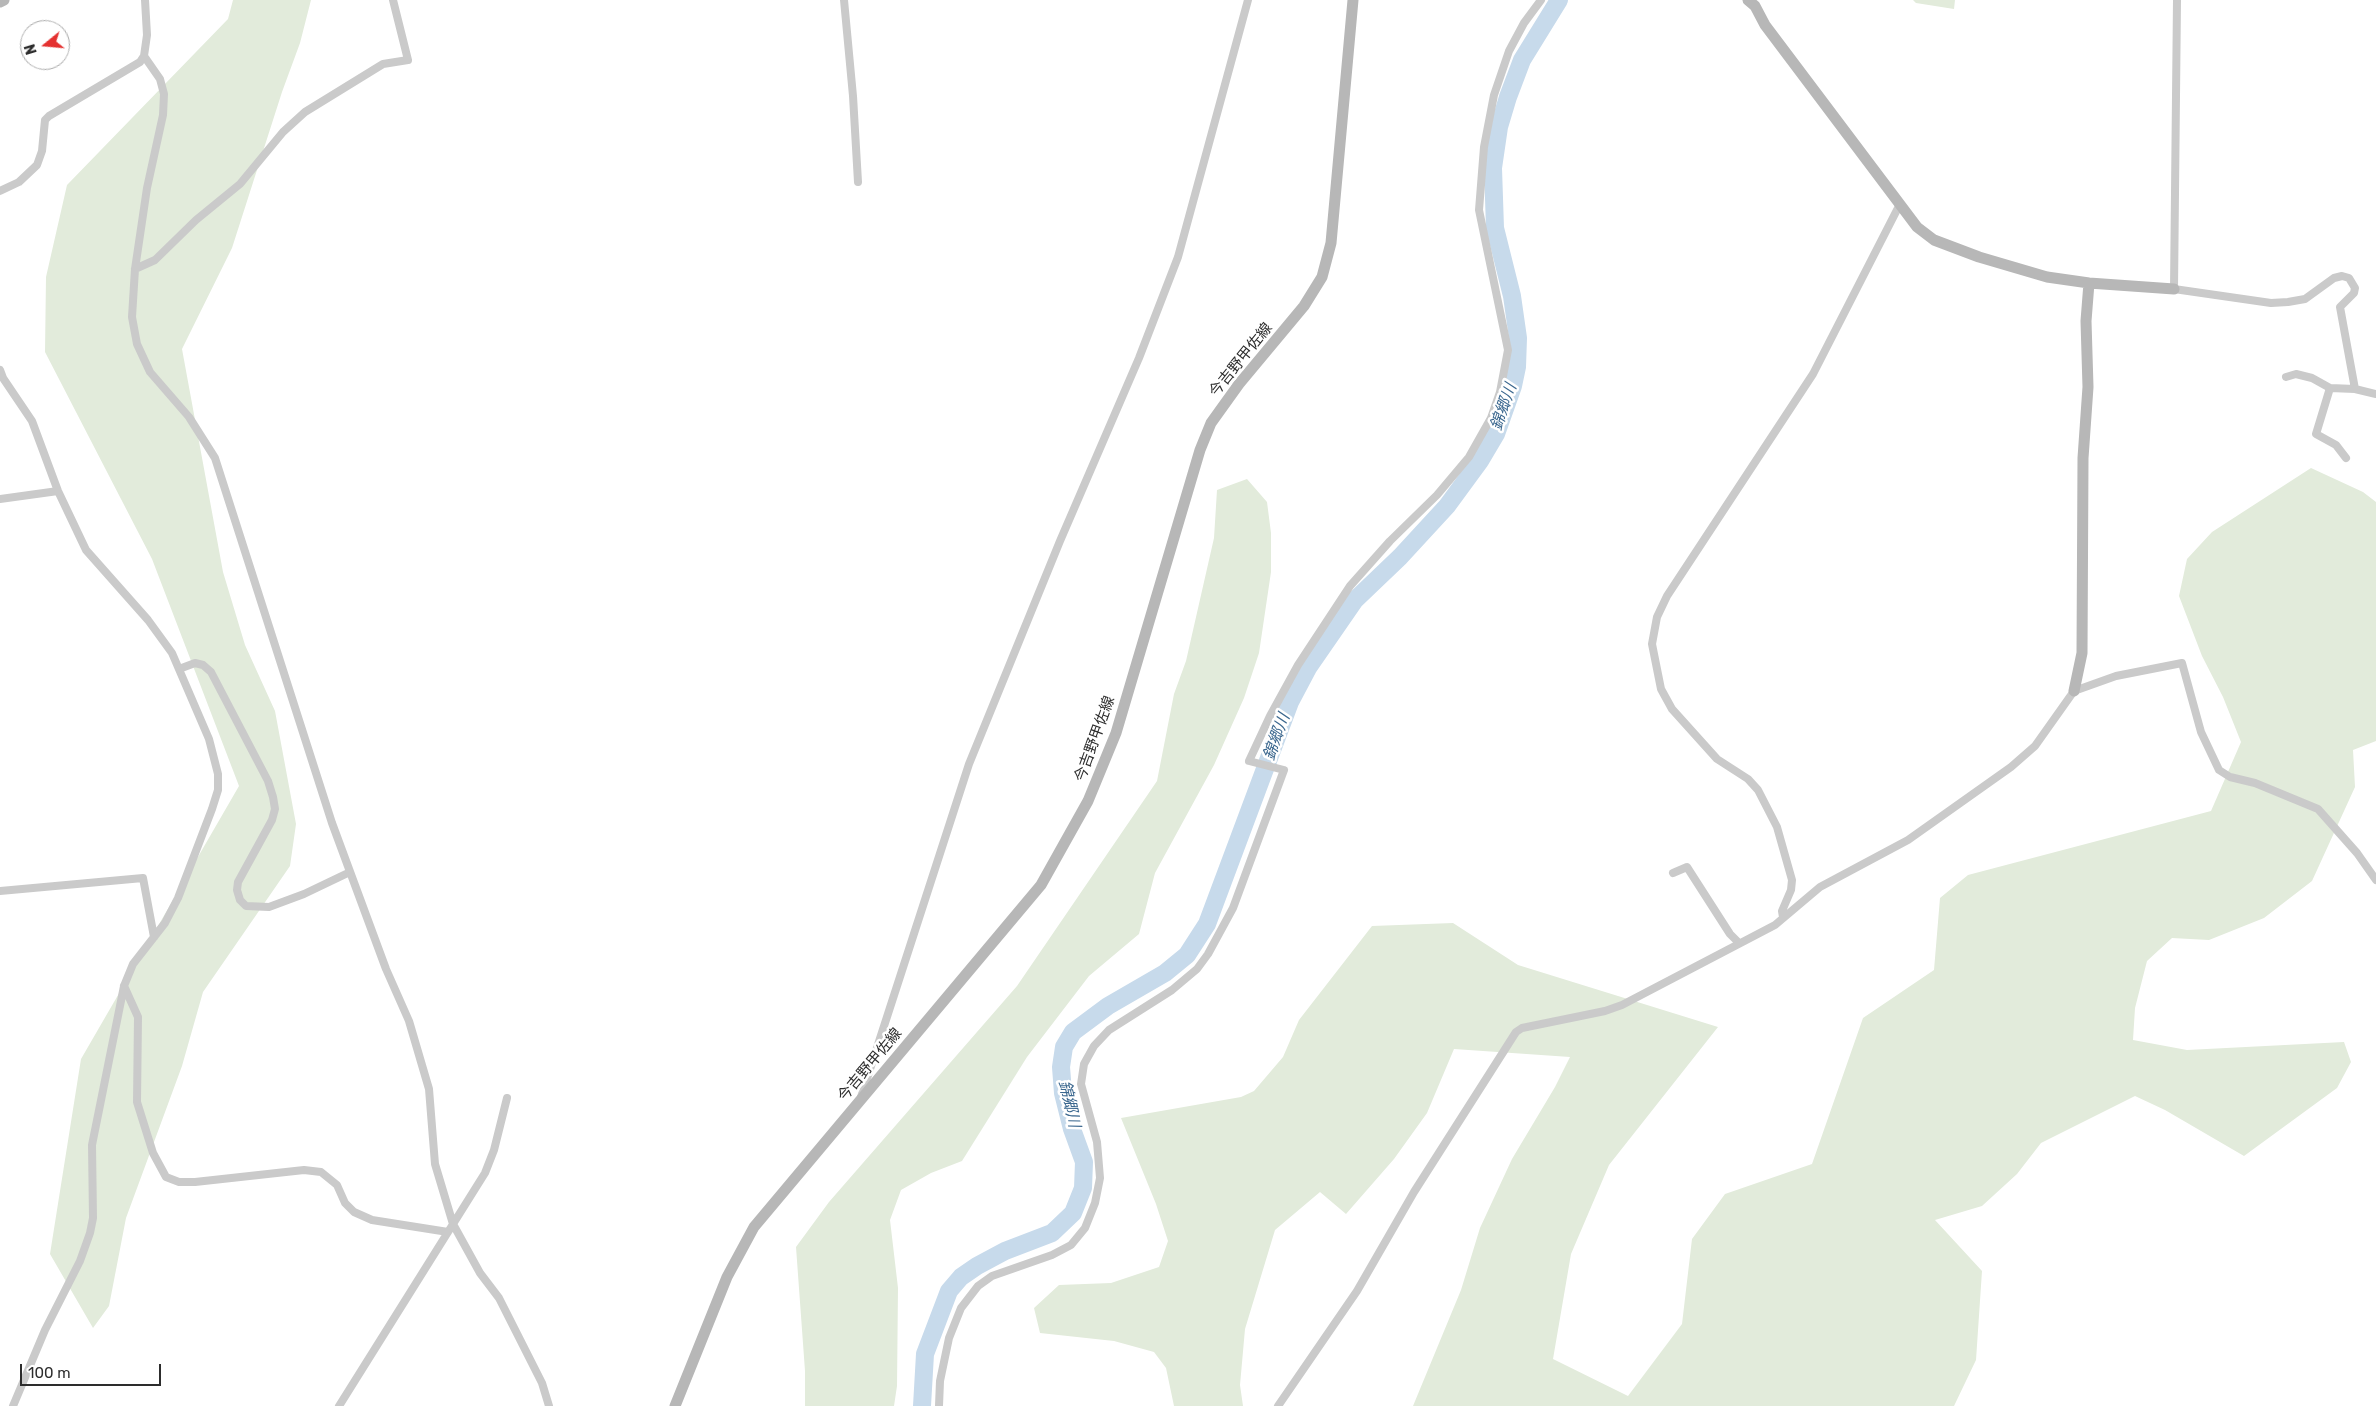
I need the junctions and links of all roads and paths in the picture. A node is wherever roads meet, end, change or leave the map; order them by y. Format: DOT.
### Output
graph roads {
  1 [pos="4,0"];
  2 [pos="145,0"];
  3 [pos="393,0"];
  4 [pos="844,0"];
  5 [pos="1248,0"];
  6 [pos="1353,0"];
  7 [pos="1541,0"];
  8 [pos="1748,0"];
  9 [pos="2177,0"];
  10 [pos="0,2"];
  11 [pos="144,56"];
  12 [pos="858,182"];
  13 [pos="0,191"];
  14 [pos="1900,204"];
  15 [pos="135,269"];
  16 [pos="2089,283"];
  17 [pos="2174,289"];
  18 [pos="0,370"];
  19 [pos="2286,377"];
  20 [pos="2330,388"];
  21 [pos="2356,388"];
  22 [pos="2376,394"];
  23 [pos="2346,458"];
  24 [pos="58,491"];
  25 [pos="0,499"];
  26 [pos="179,669"];
  27 [pos="2074,690"];
  28 [pos="350,872"];
  29 [pos="1673,873"];
  30 [pos="2376,880"];
  31 [pos="0,891"];
  32 [pos="1783,917"];
  33 [pos="154,937"];
  34 [pos="1739,943"];
  35 [pos="124,986"];
  36 [pos="507,1098"];
  37 [pos="859,1101"];
  38 [pos="454,1224"];
  39 [pos="448,1232"];
  40 [pos="13,1406"];
  41 [pos="340,1406"];
  42 [pos="549,1406"];
  43 [pos="676,1406"];
  44 [pos="940,1406"];
  45 [pos="1278,1406"];
  1 -- 10 [label="main road"];
  2 -- 11 [label="street"];
  3 -- 15 [label="street"];
  4 -- 12 [label="street"];
  5 -- 37 [label="street"];
  6 -- 37 [label="main road, 今吉野甲佐線"];
  7 -- 44 [label="street"];
  8 -- 14 [label="main road"];
  9 -- 17 [label="street"];
  11 -- 13 [label="street"];
  11 -- 15 [label="street"];
  14 -- 16 [label="main road"];
  14 -- 32 [label="street"];
  15 -- 28 [label="street"];
  16 -- 17 [label="main road"];
  16 -- 27 [label="main road"];
  17 -- 21 [label="street"];
  18 -- 24 [label="street"];
  19 -- 20 [label="street"];
  20 -- 21 [label="street"];
  20 -- 23 [label="street"];
  21 -- 22 [label="street"];
  24 -- 25 [label="street"];
  24 -- 26 [label="street"];
  26 -- 28 [label="street"];
  26 -- 33 [label="street"];
  27 -- 30 [label="street"];
  27 -- 32 [label="street"];
  28 -- 38 [label="street"];
  29 -- 34 [label="street"];
  31 -- 33 [label="street"];
  32 -- 34 [label="street"];
  33 -- 35 [label="street"];
  34 -- 45 [label="street"];
  35 -- 39 [label="street"];
  35 -- 40 [label="street"];
  36 -- 38 [label="street"];
  37 -- 43 [label="main road, 今吉野甲佐線"];
  38 -- 39 [label="street"];
  38 -- 42 [label="street"];
  39 -- 41 [label="street"];
}
